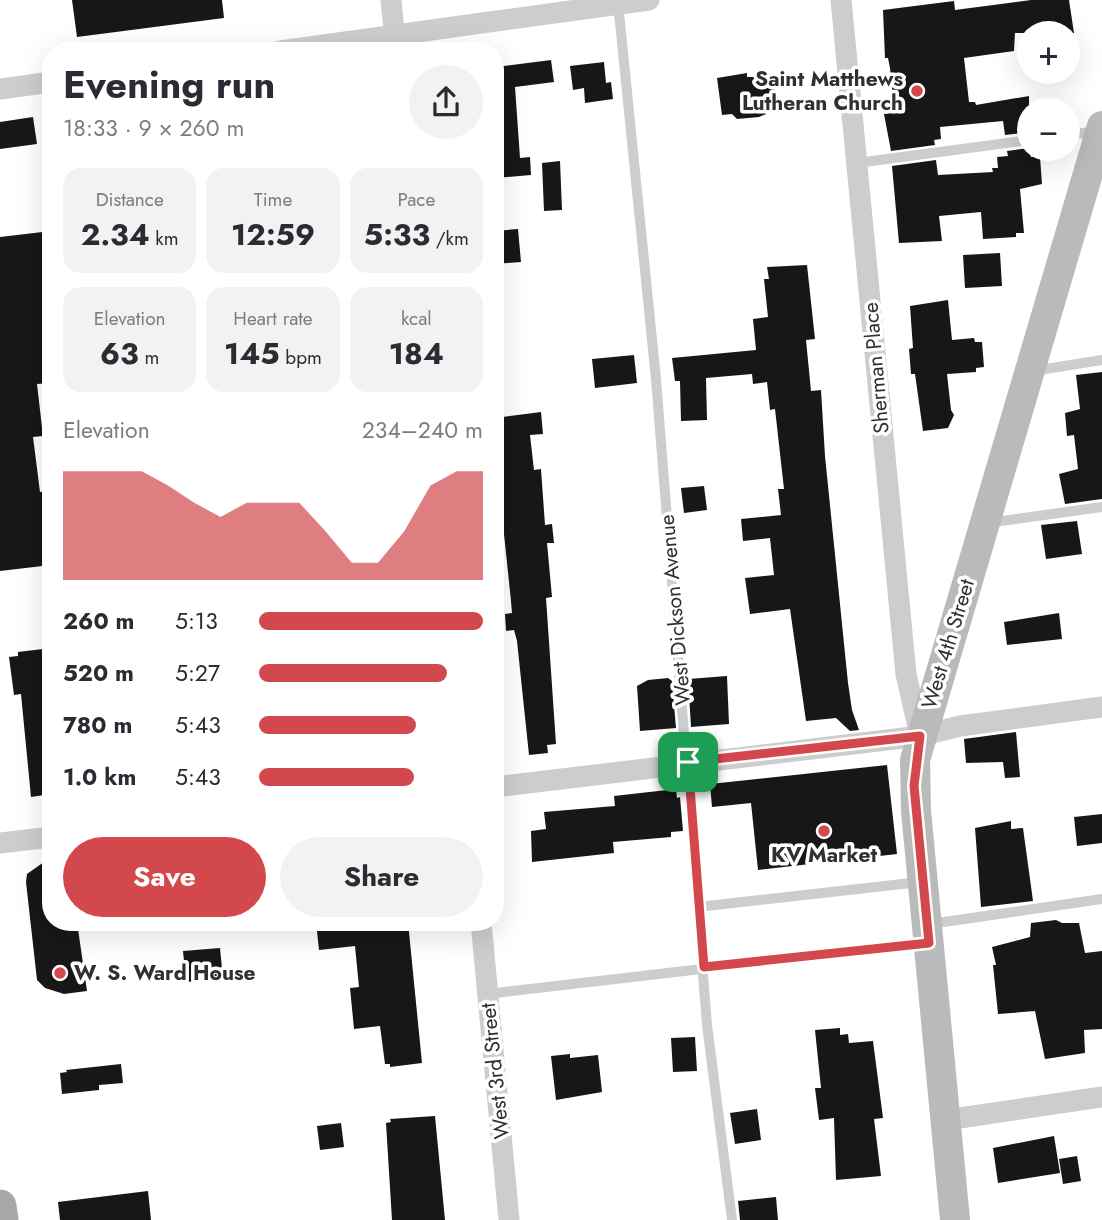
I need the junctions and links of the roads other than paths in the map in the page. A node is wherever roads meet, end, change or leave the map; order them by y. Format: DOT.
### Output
graph roads {
  1 [pos="391,0"];
  2 [pos="649,0"];
  3 [pos="841,0"];
  4 [pos="618,2"];
  5 [pos="396,42"];
  6 [pos="401,42"];
  7 [pos="42,83"];
  8 [pos="0,89"];
  9 [pos="1101,128"];
  10 [pos="1080,132"];
  11 [pos="1017,142"];
  12 [pos="857,163"];
  13 [pos="1096,166"];
  14 [pos="1102,360"];
  15 [pos="1030,371"];
  16 [pos="1102,507"];
  17 [pos="984,523"];
  18 [pos="1102,707"];
  19 [pos="920,736"];
  20 [pos="688,762"];
  21 [pos="504,786"];
  22 [pos="42,838"];
  23 [pos="0,843"];
  24 [pos="923,882"];
  25 [pos="1102,899"];
  26 [pos="698,907"];
  27 [pos="482,931"];
  28 [pos="929,934"];
  29 [pos="704,967"];
  30 [pos="487,994"];
  31 [pos="1102,1097"];
  32 [pos="946,1120"];
  33 [pos="0,1206"];
  34 [pos="2,1220"];
  35 [pos="509,1220"];
  36 [pos="732,1220"];
  37 [pos="955,1220"];
  1 -- 5 [label="street"];
  2 -- 4 [label="street"];
  3 -- 12 [label="street, Sherman Place"];
  4 -- 6 [label="street"];
  4 -- 20 [label="lane, West Dickson Avenue"];
  7 -- 8 [label="street"];
  9 -- 10 [label="lane"];
  9 -- 13 [label="main road, West 4th Street"];
  11 -- 12 [label="lane"];
  12 -- 19 [label="street, Sherman Place"];
  13 -- 15 [label="main road, West 4th Street"];
  14 -- 15 [label="lane"];
  15 -- 17 [label="main road, West 4th Street"];
  16 -- 17 [label="lane"];
  17 -- 19 [label="main road, West 4th Street"];
  18 -- 19 [label="street"];
  19 -- 20 [label="street"];
  19 -- 24 [label="main road, West 4th Street"];
  20 -- 21 [label="street"];
  20 -- 26 [label="lane, West Dickson Avenue"];
  22 -- 23 [label="street"];
  24 -- 26 [label="lane"];
  24 -- 28 [label="main road, West 4th Street"];
  25 -- 28 [label="lane"];
  26 -- 29 [label="lane, West Dickson Avenue"];
  27 -- 30 [label="street, West 3rd Street"];
  28 -- 29 [label="lane"];
  28 -- 32 [label="main road, West 4th Street"];
  29 -- 30 [label="lane"];
  29 -- 36 [label="lane, West Dickson Avenue"];
  30 -- 35 [label="street, West 3rd Street"];
  31 -- 32 [label="street"];
  32 -- 37 [label="main road, West 4th Street"];
  33 -- 34 [label="main road"];
}
